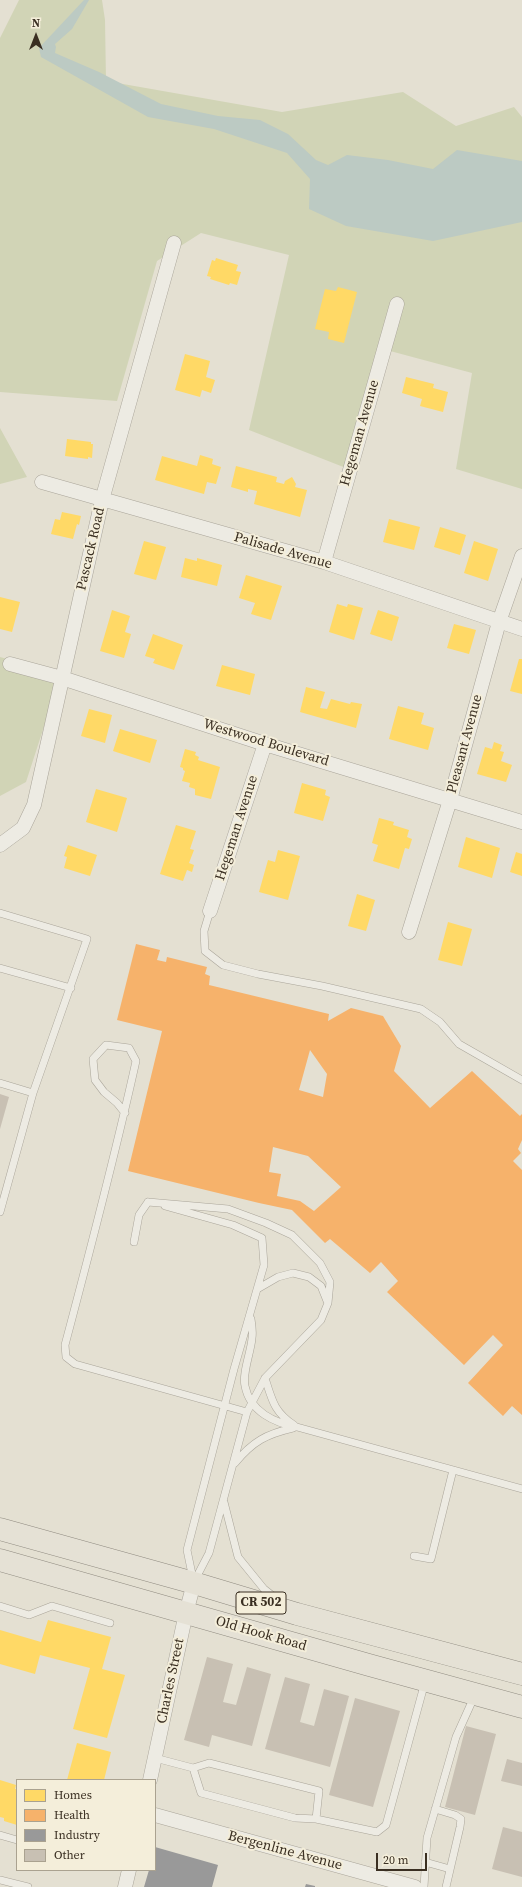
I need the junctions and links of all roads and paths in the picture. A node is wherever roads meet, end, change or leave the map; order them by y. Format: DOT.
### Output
graph roads {
  1 [pos="174,244"];
  2 [pos="397,304"];
  3 [pos="42,482"];
  4 [pos="102,500"];
  5 [pos="522,556"];
  6 [pos="324,562"];
  7 [pos="499,622"];
  8 [pos="522,629"];
  9 [pos="10,664"];
  10 [pos="62,678"];
  11 [pos="265,744"];
  12 [pos="450,800"];
  13 [pos="522,822"];
  14 [pos="0,845"];
  15 [pos="210,911"];
  16 [pos="0,913"];
  17 [pos="409,932"];
  18 [pos="0,968"];
  19 [pos="71,988"];
  20 [pos="522,1080"];
  21 [pos="0,1083"];
  22 [pos="33,1093"];
  23 [pos="125,1113"];
  24 [pos="148,1202"];
  25 [pos="0,1212"];
  26 [pos="134,1242"];
  27 [pos="259,1288"];
  28 [pos="328,1303"];
  29 [pos="251,1313"];
  30 [pos="265,1378"];
  31 [pos="252,1403"];
  32 [pos="224,1406"];
  33 [pos="247,1412"];
  34 [pos="298,1427"];
  35 [pos="234,1465"];
  36 [pos="453,1470"];
  37 [pos="522,1489"];
  38 [pos="223,1501"];
  39 [pos="0,1529"];
  40 [pos="414,1556"];
  41 [pos="0,1560"];
  42 [pos="194,1583"];
  43 [pos="0,1606"];
  44 [pos="186,1613"];
  45 [pos="298,1614"];
  46 [pos="110,1623"];
  47 [pos="522,1674"];
  48 [pos="426,1681"];
  49 [pos="475,1695"];
  50 [pos="522,1707"];
  51 [pos="154,1758"];
  52 [pos="194,1768"];
  53 [pos="150,1779"];
  54 [pos="435,1809"];
  55 [pos="156,1815"];
  56 [pos="316,1819"];
  57 [pos="0,1835"];
  58 [pos="16,1840"];
  59 [pos="425,1862"];
  60 [pos="450,1869"];
  61 [pos="129,1871"];
  62 [pos="0,1880"];
  63 [pos="409,1886"];
  64 [pos="28,1887"];
  65 [pos="125,1887"];
  66 [pos="424,1887"];
  67 [pos="446,1887"];
  1 -- 4 [label="street, Pascack Road"];
  2 -- 6 [label="street, Hegeman Avenue"];
  3 -- 4 [label="street, Palisade Avenue"];
  4 -- 6 [label="street, Palisade Avenue"];
  4 -- 10 [label="street, Pascack Road"];
  5 -- 7 [label="street, Pleasant Avenue"];
  6 -- 7 [label="street, Palisade Avenue"];
  7 -- 8 [label="street, Palisade Avenue"];
  7 -- 12 [label="street, Pleasant Avenue"];
  9 -- 10 [label="street, Westwood Boulevard"];
  10 -- 11 [label="street, Westwood Boulevard"];
  10 -- 14 [label="street, Pascack Road"];
  11 -- 12 [label="street, Westwood Boulevard"];
  11 -- 15 [label="street, Hegeman Avenue"];
  12 -- 13 [label="street, Westwood Boulevard"];
  12 -- 17 [label="street, Pleasant Avenue"];
  15 -- 20 [label="lane"];
  16 -- 19 [label="lane"];
  18 -- 19 [label="lane"];
  19 -- 22 [label="lane"];
  21 -- 22 [label="lane"];
  22 -- 25 [label="lane"];
  23 -- 23 [label="lane"];
  23 -- 32 [label="lane"];
  24 -- 26 [label="lane"];
  24 -- 27 [label="lane"];
  24 -- 28 [label="lane"];
  27 -- 28 [label="lane"];
  27 -- 29 [label="lane"];
  28 -- 30 [label="lane"];
  29 -- 31 [label="lane"];
  29 -- 32 [label="lane"];
  30 -- 31 [label="lane"];
  30 -- 34 [label="lane"];
  31 -- 33 [label="lane"];
  31 -- 34 [label="lane"];
  32 -- 33 [label="lane"];
  32 -- 42 [label="lane"];
  33 -- 35 [label="lane"];
  34 -- 35 [label="lane"];
  34 -- 36 [label="lane"];
  35 -- 38 [label="lane"];
  36 -- 37 [label="lane"];
  36 -- 40 [label="lane"];
  38 -- 42 [label="lane"];
  38 -- 45 [label="lane"];
  39 -- 42 [label="main road, Old Hook Road / CR 502"];
  41 -- 44 [label="main road, Old Hook Road / CR 502"];
  42 -- 44 [label="street, Charles Street"];
  42 -- 45 [label="main road, Old Hook Road / CR 502"];
  43 -- 46 [label="lane"];
  44 -- 48 [label="main road, Old Hook Road / CR 502"];
  44 -- 51 [label="street, Charles Street"];
  45 -- 47 [label="main road, Old Hook Road / CR 502"];
  48 -- 49 [label="main road, Old Hook Road / CR 502"];
  48 -- 56 [label="lane"];
  49 -- 50 [label="main road, Old Hook Road / CR 502"];
  49 -- 54 [label="lane"];
  51 -- 52 [label="lane"];
  51 -- 53 [label="street, Charles Street"];
  52 -- 56 [label="lane"];
  52 -- 56 [label="lane"];
  54 -- 59 [label="lane"];
  54 -- 60 [label="lane"];
  55 -- 63 [label="street, Bergenline Avenue"];
  57 -- 58 [label="lane"];
  59 -- 60 [label="lane"];
  59 -- 66 [label="lane"];
  60 -- 67 [label="lane"];
  61 -- 65 [label="street"];
  62 -- 64 [label="lane"];
}
